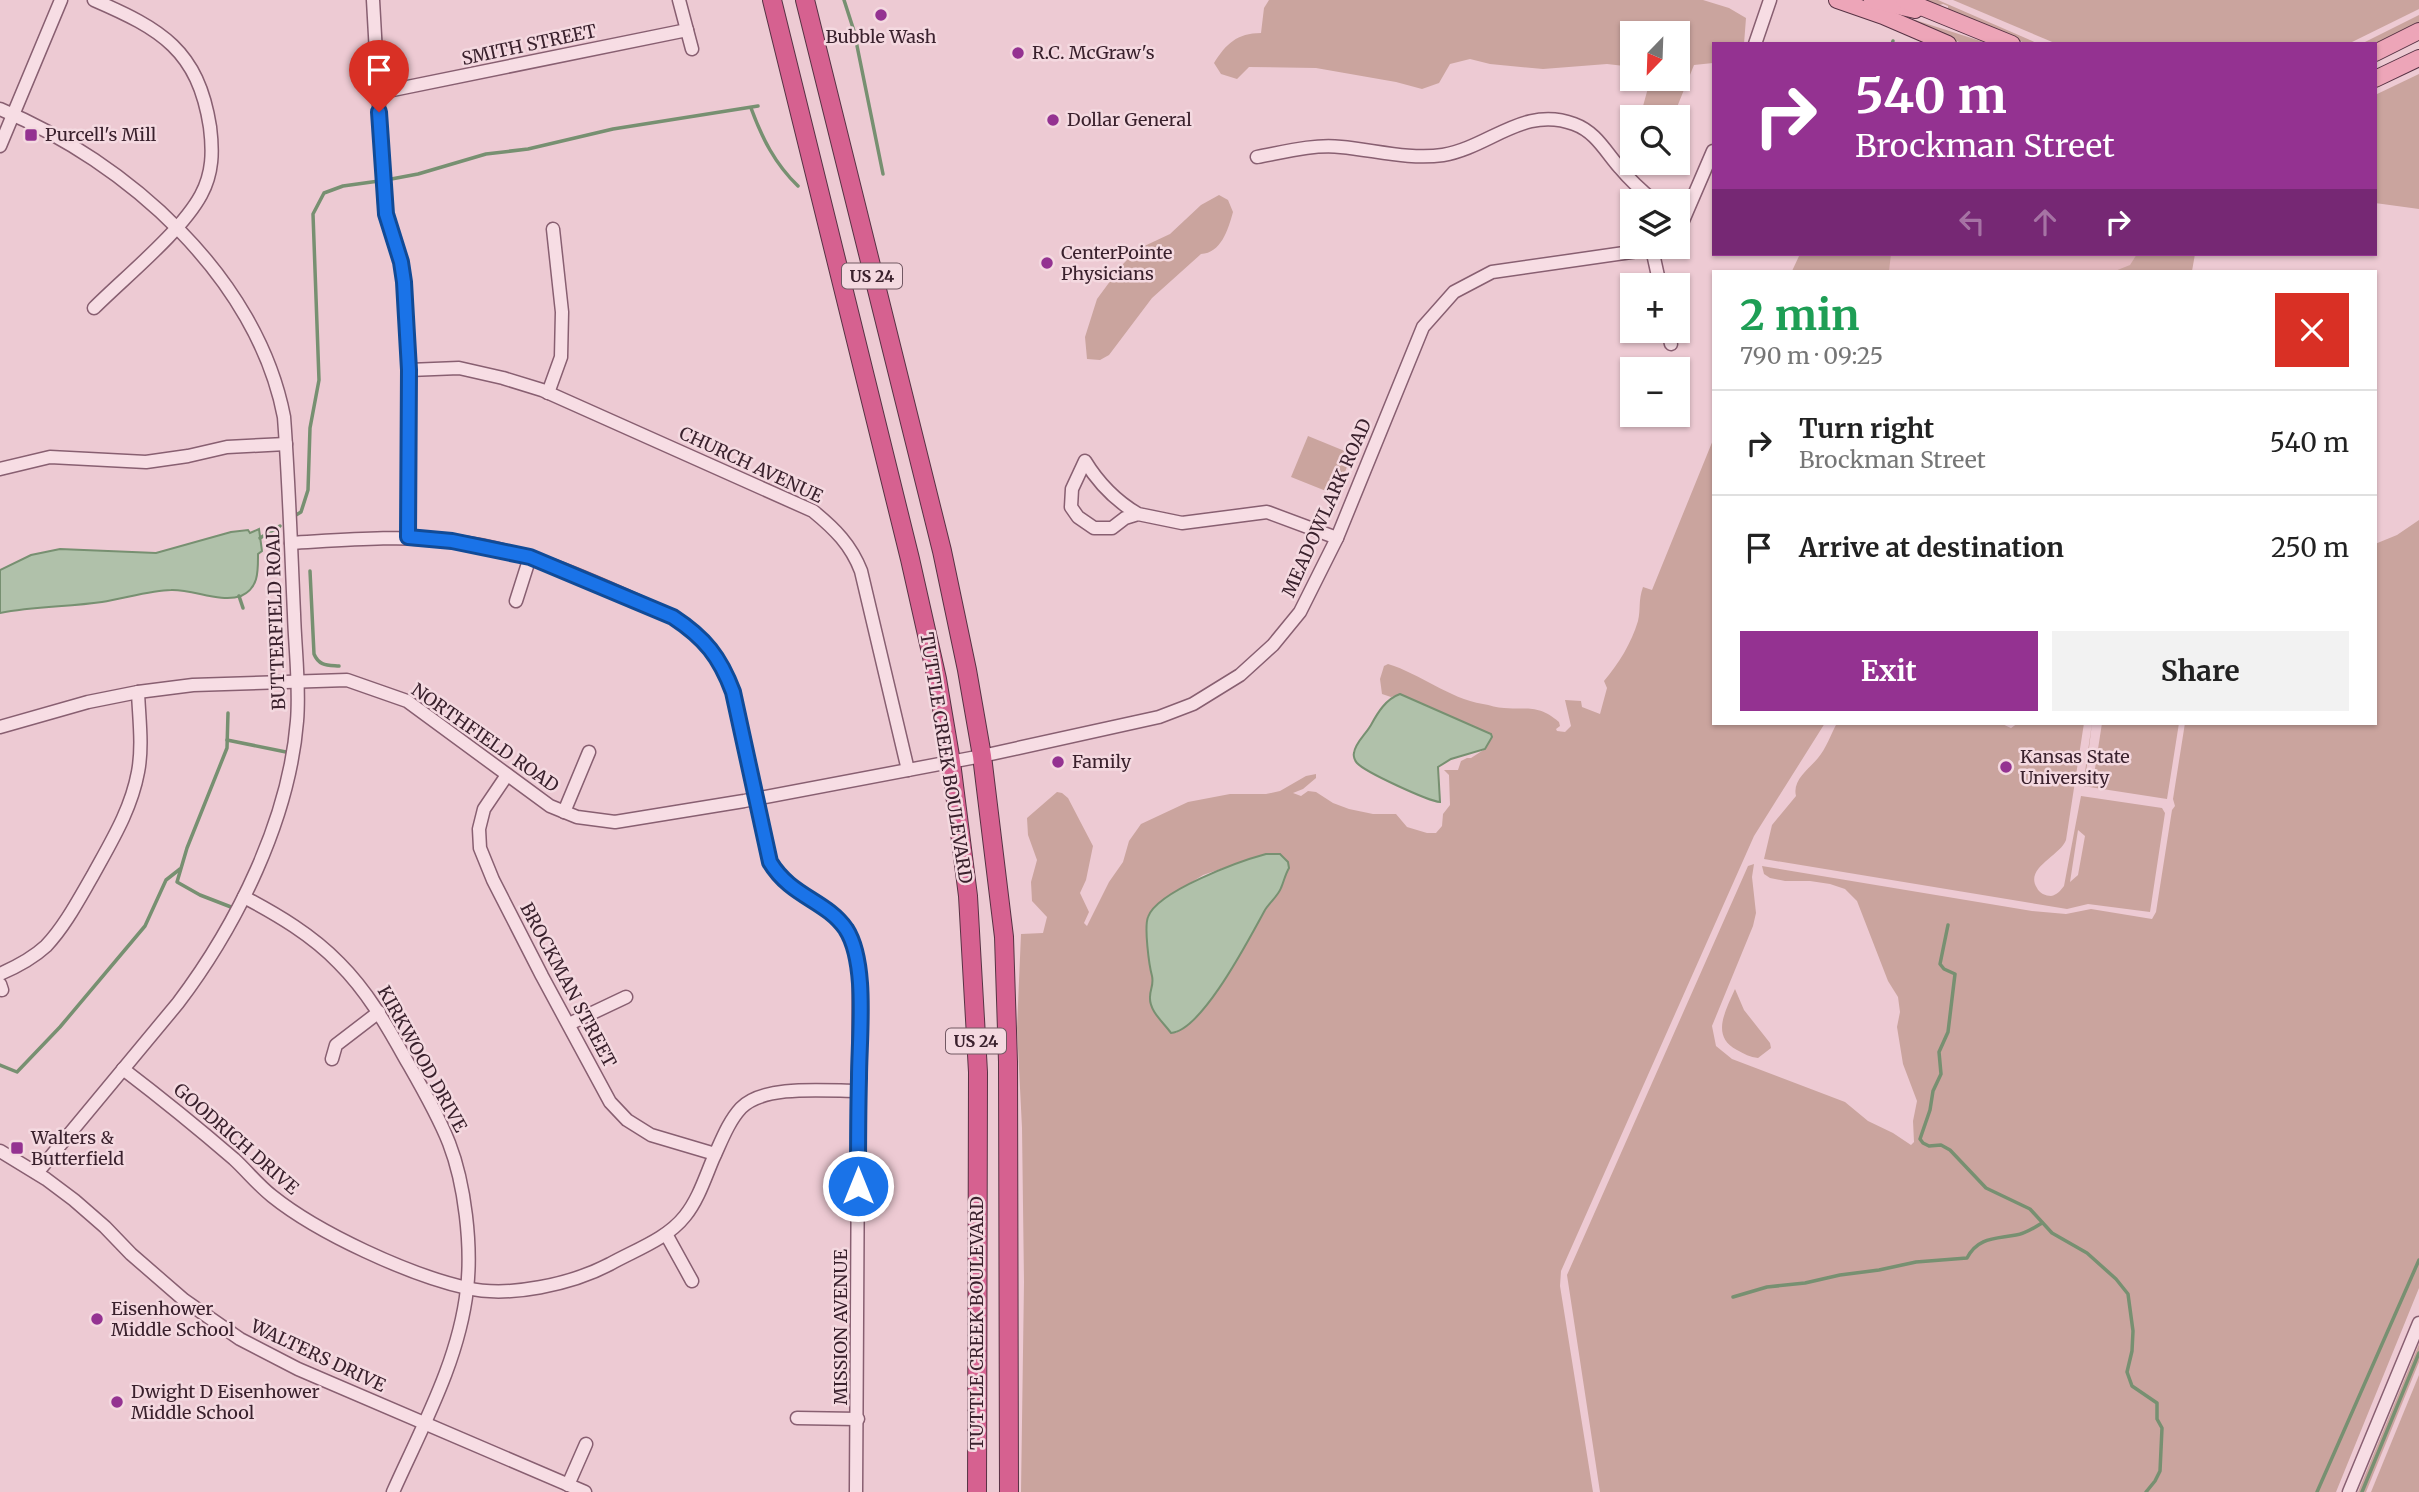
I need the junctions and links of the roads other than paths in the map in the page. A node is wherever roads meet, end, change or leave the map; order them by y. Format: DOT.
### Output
graph roads {
  1 [pos="61,0"];
  2 [pos="94,0"];
  3 [pos="373,0"];
  4 [pos="679,0"];
  5 [pos="772,0"];
  6 [pos="805,0"];
  7 [pos="1770,0"];
  8 [pos="1837,0"];
  9 [pos="1872,0"];
  10 [pos="1904,0"];
  11 [pos="1951,18"];
  12 [pos="687,30"];
  13 [pos="2419,31"];
  14 [pos="1756,42"];
  15 [pos="1943,42"];
  16 [pos="2007,42"];
  17 [pos="692,49"];
  18 [pos="2377,52"];
  19 [pos="2419,58"];
  20 [pos="2377,78"];
  21 [pos="378,93"];
  22 [pos="0,109"];
  23 [pos="13,115"];
  24 [pos="0,146"];
  25 [pos="1712,153"];
  26 [pos="1256,157"];
  27 [pos="1641,189"];
  28 [pos="1690,202"];
  29 [pos="176,228"];
  30 [pos="553,229"];
  31 [pos="1620,253"];
  32 [pos="93,308"];
  33 [pos="409,370"];
  34 [pos="548,393"];
  35 [pos="286,444"];
  36 [pos="0,469"];
  37 [pos="1138,514"];
  38 [pos="408,537"];
  39 [pos="1337,538"];
  40 [pos="291,543"];
  41 [pos="530,557"];
  42 [pos="516,601"];
  43 [pos="297,680"];
  44 [pos="138,692"];
  45 [pos="0,727"];
  46 [pos="589,752"];
  47 [pos="982,756"];
  48 [pos="951,762"];
  49 [pos="908,770"];
  50 [pos="507,775"];
  51 [pos="755,799"];
  52 [pos="564,812"];
  53 [pos="244,897"];
  54 [pos="0,974"];
  55 [pos="626,997"];
  56 [pos="379,1012"];
  57 [pos="569,1024"];
  58 [pos="332,1059"];
  59 [pos="123,1069"];
  60 [pos="859,1091"];
  61 [pos="0,1151"];
  62 [pos="715,1154"];
  63 [pos="37,1173"];
  64 [pos="666,1234"];
  65 [pos="692,1281"];
  66 [pos="467,1289"];
  67 [pos="2419,1323"];
  68 [pos="797,1418"];
  69 [pos="858,1419"];
  70 [pos="424,1424"];
  71 [pos="586,1444"];
  72 [pos="568,1485"];
  73 [pos="393,1492"];
  74 [pos="585,1492"];
  75 [pos="856,1492"];
  76 [pos="977,1492"];
  77 [pos="1009,1492"];
  78 [pos="2349,1492"];
  1 -- 23 [label="street"];
  2 -- 29 [label="street"];
  3 -- 21 [label="street"];
  4 -- 12 [label="street"];
  5 -- 48 [label="highway, TUTTLE CREEK BOULEVARD / US 24"];
  6 -- 47 [label="highway, TUTTLE CREEK BOULEVARD / US 24"];
  7 -- 14 [label="street"];
  8 -- 15 [label="main road"];
  9 -- 11 [label="main road"];
  10 -- 11 [label="main road"];
  11 -- 16 [label="main road"];
  12 -- 17 [label="street"];
  12 -- 21 [label="street, SMITH STREET"];
  13 -- 18 [label="main road"];
  19 -- 20 [label="main road"];
  21 -- 33 [label="street"];
  22 -- 23 [label="street, BUTTERFIELD ROAD"];
  23 -- 24 [label="street"];
  23 -- 29 [label="street, BUTTERFIELD ROAD"];
  25 -- 28 [label="street"];
  26 -- 27 [label="street"];
  29 -- 32 [label="street"];
  29 -- 35 [label="street, BUTTERFIELD ROAD"];
  30 -- 34 [label="street"];
  31 -- 39 [label="street, MEADOWLARK ROAD"];
  33 -- 34 [label="street, CHURCH AVENUE"];
  33 -- 38 [label="street"];
  34 -- 49 [label="street, CHURCH AVENUE"];
  35 -- 36 [label="street"];
  35 -- 40 [label="street, BUTTERFIELD ROAD"];
  37 -- 37 [label="street"];
  37 -- 39 [label="street"];
  38 -- 40 [label="street, MISSION AVENUE"];
  38 -- 41 [label="street, MISSION AVENUE"];
  39 -- 47 [label="street, MEADOWLARK ROAD"];
  40 -- 43 [label="street, BUTTERFIELD ROAD"];
  41 -- 42 [label="street"];
  41 -- 51 [label="street, MISSION AVENUE"];
  43 -- 44 [label="street, NORTHFIELD ROAD"];
  43 -- 50 [label="street, NORTHFIELD ROAD"];
  43 -- 53 [label="street, BUTTERFIELD ROAD"];
  44 -- 45 [label="street, NORTHFIELD ROAD"];
  44 -- 54 [label="street"];
  46 -- 52 [label="street"];
  47 -- 48 [label="street, MEADOWLARK ROAD"];
  47 -- 77 [label="highway, TUTTLE CREEK BOULEVARD / US 24"];
  48 -- 49 [label="street, NORTHFIELD ROAD"];
  48 -- 76 [label="highway, TUTTLE CREEK BOULEVARD / US 24"];
  49 -- 51 [label="street, NORTHFIELD ROAD"];
  50 -- 52 [label="street, NORTHFIELD ROAD"];
  50 -- 57 [label="street, BROCKMAN STREET"];
  51 -- 52 [label="street, NORTHFIELD ROAD"];
  51 -- 60 [label="street, MISSION AVENUE"];
  53 -- 56 [label="street, KIRKWOOD DRIVE"];
  53 -- 59 [label="street, BUTTERFIELD ROAD"];
  55 -- 57 [label="street"];
  56 -- 58 [label="street"];
  56 -- 66 [label="street, KIRKWOOD DRIVE"];
  57 -- 62 [label="street, BROCKMAN STREET"];
  59 -- 63 [label="street, BUTTERFIELD ROAD"];
  59 -- 66 [label="street, GOODRICH DRIVE"];
  60 -- 62 [label="street, GOODRICH DRIVE"];
  60 -- 69 [label="street, MISSION AVENUE"];
  61 -- 63 [label="street, WALTERS DRIVE"];
  62 -- 64 [label="street, GOODRICH DRIVE"];
  63 -- 70 [label="street, WALTERS DRIVE"];
  64 -- 65 [label="street"];
  64 -- 66 [label="street, GOODRICH DRIVE"];
  66 -- 70 [label="street, KIRKWOOD DRIVE"];
  67 -- 78 [label="street"];
  68 -- 69 [label="street"];
  69 -- 75 [label="street, MISSION AVENUE"];
  70 -- 72 [label="street, WALTERS DRIVE"];
  70 -- 73 [label="street, KIRKWOOD DRIVE"];
  71 -- 72 [label="street"];
  72 -- 74 [label="street, WALTERS DRIVE"];
}
